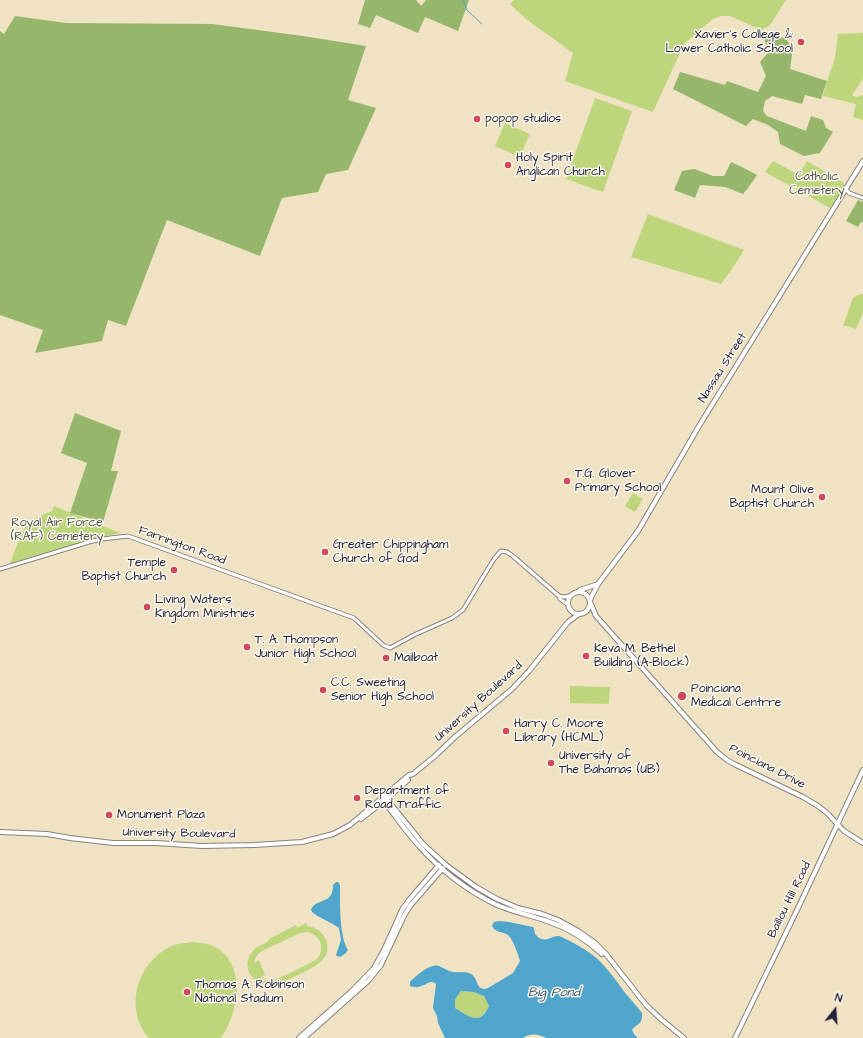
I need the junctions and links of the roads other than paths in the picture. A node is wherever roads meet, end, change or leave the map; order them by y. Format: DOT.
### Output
graph roads {
  1 [pos="863,161"];
  2 [pos="846,189"];
  3 [pos="863,198"];
  4 [pos="0,569"];
  5 [pos="598,584"];
  6 [pos="576,591"];
  7 [pos="559,596"];
  8 [pos="569,596"];
  9 [pos="590,601"];
  10 [pos="567,604"];
  11 [pos="571,611"];
  12 [pos="586,612"];
  13 [pos="579,614"];
  14 [pos="596,616"];
  15 [pos="568,622"];
  16 [pos="863,770"];
  17 [pos="384,799"];
  18 [pos="837,825"];
  19 [pos="0,832"];
  20 [pos="863,843"];
  21 [pos="444,863"];
  22 [pos="440,867"];
  23 [pos="399,920"];
  24 [pos="609,959"];
  25 [pos="299,1038"];
  26 [pos="304,1038"];
  27 [pos="684,1038"];
  28 [pos="735,1038"];
  1 -- 2 [label="main road, Nassau Street"];
  2 -- 3 [label="street"];
  2 -- 5 [label="main road, Nassau Street"];
  4 -- 7 [label="street, Farrington Road"];
  5 -- 6 [label="main road"];
  5 -- 9 [label="main road, Nassau Street"];
  6 -- 8 [label="main road"];
  6 -- 9 [label="main road"];
  7 -- 8 [label="street"];
  7 -- 10 [label="street"];
  8 -- 10 [label="main road"];
  9 -- 12 [label="main road"];
  9 -- 14 [label="main road"];
  10 -- 11 [label="main road"];
  11 -- 13 [label="main road"];
  11 -- 15 [label="main road, University Boulevard"];
  12 -- 13 [label="main road"];
  12 -- 14 [label="main road"];
  13 -- 15 [label="main road, University Boulevard"];
  14 -- 18 [label="main road, Poinciana Drive"];
  15 -- 17 [label="main road, University Boulevard"];
  16 -- 18 [label="main road, Baillou Hill Road"];
  17 -- 19 [label="main road, University Boulevard"];
  17 -- 21 [label="main road"];
  17 -- 22 [label="main road"];
  18 -- 20 [label="main road, Poinciana Drive"];
  18 -- 28 [label="main road, Baillou Hill Road"];
  21 -- 22 [label="main road"];
  21 -- 24 [label="main road"];
  22 -- 23 [label="main road"];
  22 -- 24 [label="main road"];
  23 -- 25 [label="main road"];
  23 -- 26 [label="main road"];
  24 -- 27 [label="main road"];
}
